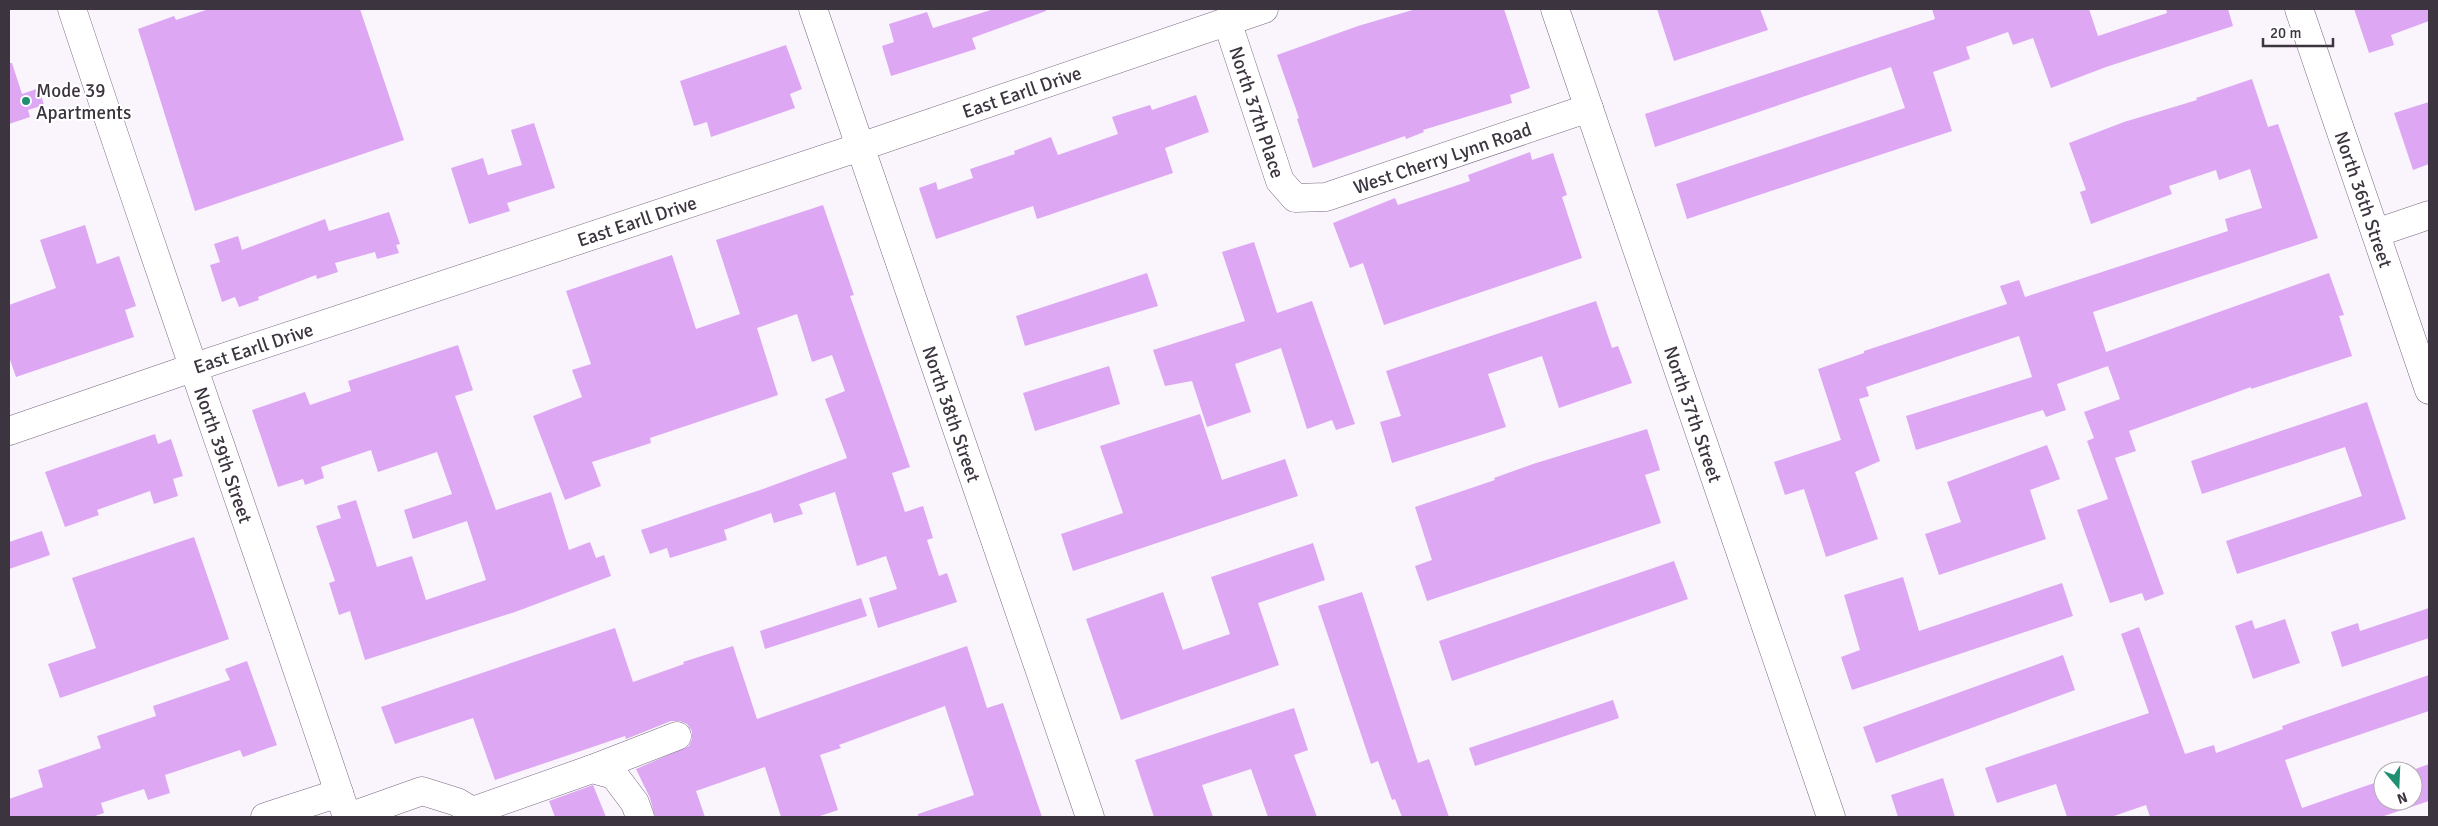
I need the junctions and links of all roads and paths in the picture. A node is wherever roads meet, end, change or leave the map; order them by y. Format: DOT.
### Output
graph roads {
  1 [pos="72,9"];
  2 [pos="812,9"];
  3 [pos="1264,9"];
  4 [pos="1555,9"];
  5 [pos="2299,9"];
  6 [pos="1227,21"];
  7 [pos="1589,108"];
  8 [pos="860,147"];
  9 [pos="1295,198"];
  10 [pos="2429,215"];
  11 [pos="2376,233"];
  12 [pos="192,368"];
  13 [pos="2429,390"];
  14 [pos="9,431"];
  15 [pos="678,736"];
  16 [pos="592,769"];
  17 [pos="436,794"];
  18 [pos="345,809"];
  19 [pos="477,814"];
  20 [pos="266,817"];
  21 [pos="401,817"];
  22 [pos="640,817"];
  23 [pos="1090,817"];
  24 [pos="1831,817"];
  1 -- 12 [label="street, North 39th Street"];
  2 -- 8 [label="street, North 38th Street"];
  3 -- 6 [label="street, East Earll Drive"];
  4 -- 7 [label="street, North 37th Street"];
  5 -- 11 [label="street, North 36th Street"];
  6 -- 8 [label="street, East Earll Drive"];
  6 -- 9 [label="street, North 37th Place"];
  7 -- 9 [label="street, West Cherry Lynn Road"];
  7 -- 24 [label="street, North 37th Street"];
  8 -- 12 [label="street, East Earll Drive"];
  8 -- 23 [label="street, North 38th Street"];
  10 -- 11 [label="street"];
  11 -- 13 [label="street, North 36th Street"];
  12 -- 14 [label="street, East Earll Drive"];
  12 -- 18 [label="street, North 39th Street"];
  15 -- 16 [label="street"];
  16 -- 19 [label="street"];
  16 -- 22 [label="street"];
  17 -- 18 [label="street"];
  17 -- 19 [label="street"];
  17 -- 21 [label="street"];
  18 -- 20 [label="street"];
}
